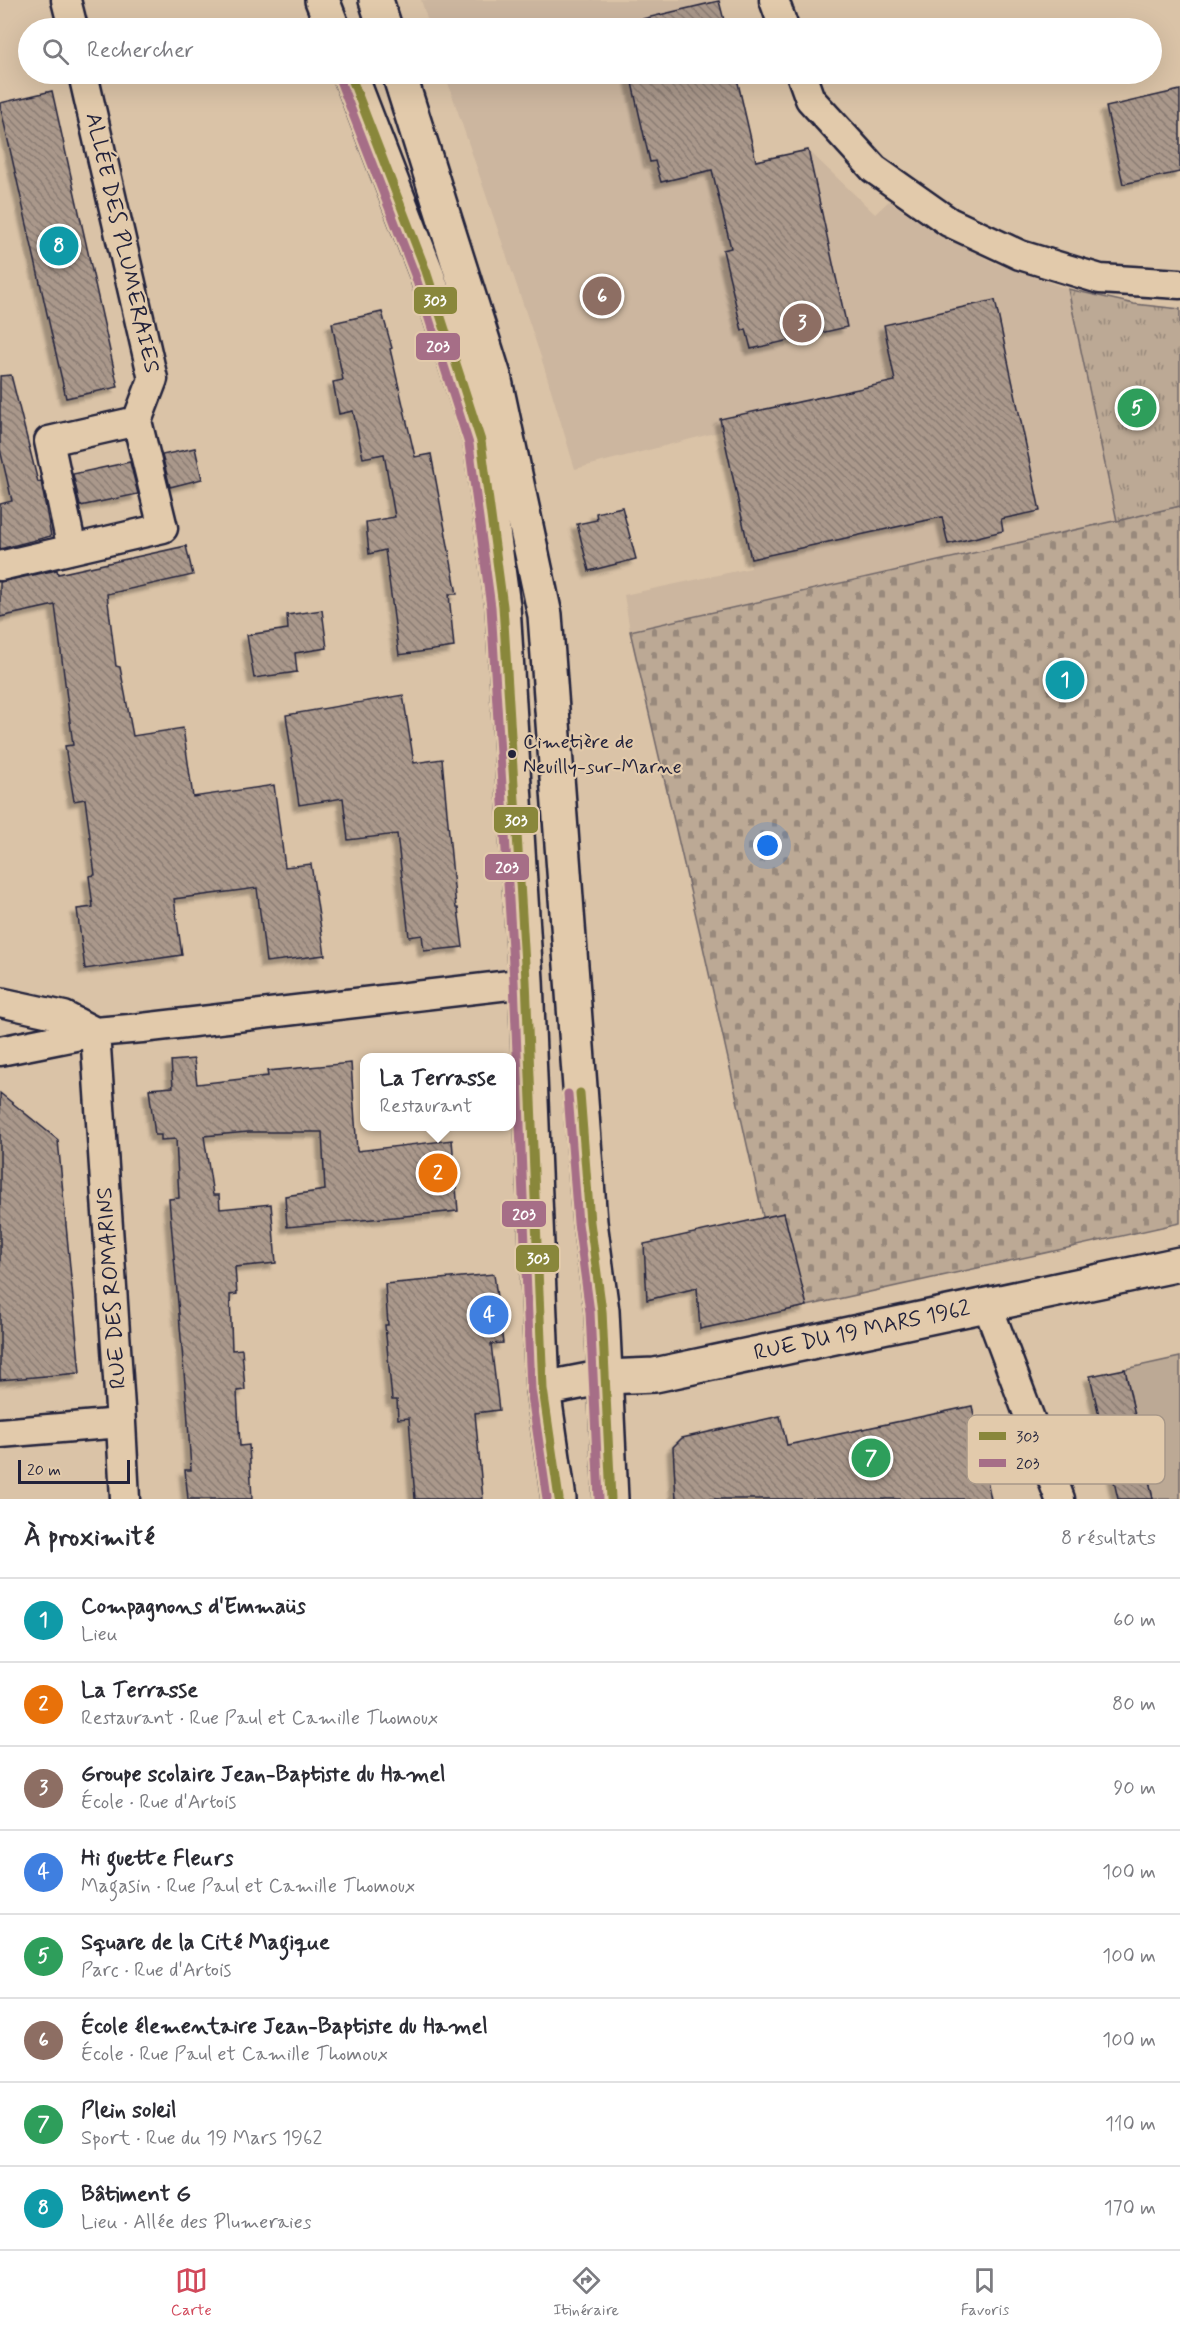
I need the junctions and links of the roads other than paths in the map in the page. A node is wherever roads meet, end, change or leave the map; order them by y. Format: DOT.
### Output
graph roads {
  1 [pos="66,0"];
  2 [pos="322,0"];
  3 [pos="376,0"];
  4 [pos="774,0"];
  5 [pos="70,18"];
  6 [pos="329,18"];
  7 [pos="381,18"];
  8 [pos="780,18"];
  9 [pos="85,84"];
  10 [pos="354,84"];
  11 [pos="402,84"];
  12 [pos="805,84"];
  13 [pos="1180,284"];
  14 [pos="137,421"];
  15 [pos="72,549"];
  16 [pos="0,566"];
  17 [pos="526,983"];
  18 [pos="1,1001"];
  19 [pos="95,1032"];
  20 [pos="10,1049"];
  21 [pos="1180,1264"];
  22 [pos="987,1304"];
  23 [pos="605,1377"];
  24 [pos="543,1389"];
  25 [pos="1029,1415"];
  26 [pos="120,1423"];
  27 [pos="0,1433"];
  28 [pos="1054,1484"];
  29 [pos="125,1499"];
  30 [pos="559,1499"];
  31 [pos="611,1499"];
  32 [pos="1060,1499"];
  1 -- 5 [label="street"];
  2 -- 6 [label="main road"];
  3 -- 7 [label="main road"];
  4 -- 8 [label="street"];
  9 -- 14 [label="street, ALLÉE DES PLUMERAIES"];
  10 -- 17 [label="main road"];
  11 -- 23 [label="main road"];
  12 -- 13 [label="street"];
  14 -- 15 [label="street"];
  14 -- 15 [label="street"];
  15 -- 16 [label="street"];
  17 -- 19 [label="street"];
  17 -- 24 [label="main road"];
  18 -- 19 [label="street"];
  18 -- 20 [label="street"];
  19 -- 20 [label="street"];
  19 -- 26 [label="street, RUE DES ROMARINS"];
  21 -- 22 [label="main road, RUE DU 19 MARS 1962"];
  22 -- 23 [label="main road, RUE DU 19 MARS 1962"];
  22 -- 25 [label="street"];
  23 -- 24 [label="main road, RUE DU 19 MARS 1962"];
  23 -- 31 [label="main road"];
  24 -- 30 [label="main road"];
  26 -- 27 [label="street, RUE DES ROMARINS"];
  26 -- 29 [label="street"];
  28 -- 32 [label="street"];
}
